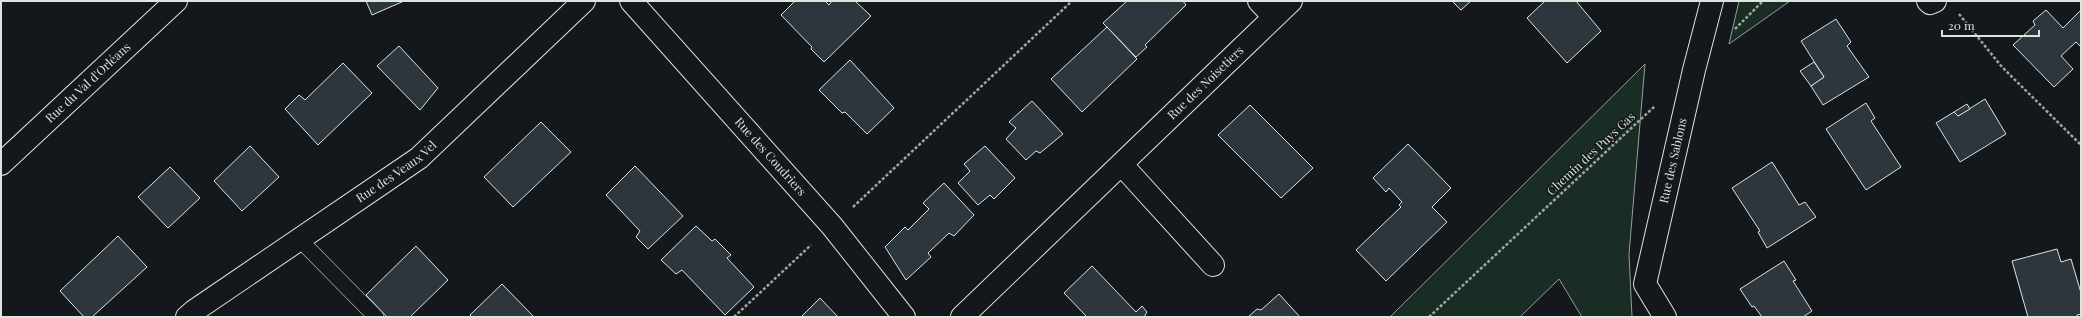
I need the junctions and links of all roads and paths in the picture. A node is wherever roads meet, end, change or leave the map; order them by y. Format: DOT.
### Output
graph roads {
  1 [pos="176,1"];
  2 [pos="584,1"];
  3 [pos="631,1"];
  4 [pos="1072,1"];
  5 [pos="1259,1"];
  6 [pos="1291,1"];
  7 [pos="1712,1"];
  8 [pos="1763,1"];
  9 [pos="1928,1"];
  10 [pos="1935,1"];
  11 [pos="1958,13"];
  12 [pos="1274,17"];
  13 [pos="1731,33"];
  14 [pos="1660,102"];
  15 [pos="2081,145"];
  16 [pos="1,164"];
  17 [pos="1122,165"];
  18 [pos="832,226"];
  19 [pos="300,239"];
  20 [pos="1213,265"];
  21 [pos="187,317"];
  22 [pos="376,317"];
  23 [pos="734,317"];
  24 [pos="904,317"];
  25 [pos="962,317"];
  26 [pos="1429,317"];
  27 [pos="1665,317"];
  1 -- 16 [label="street, Rue du Val d'Orléans"];
  2 -- 19 [label="street, Rue des Veaux Vel"];
  3 -- 18 [label="street, Rue des Coudriers"];
  4 -- 18 [label="path"];
  5 -- 12 [label="street"];
  6 -- 12 [label="street, Rue des Noisetiers"];
  7 -- 27 [label="street, Rue des Sablons"];
  8 -- 13 [label="path"];
  9 -- 10 [label="street"];
  11 -- 15 [label="path"];
  12 -- 17 [label="street, Rue des Noisetiers"];
  14 -- 26 [label="path, Chemin des Puys Gas"];
  17 -- 20 [label="street"];
  17 -- 25 [label="street, Rue des Noisetiers"];
  18 -- 23 [label="path"];
  18 -- 24 [label="street, Rue des Coudriers"];
  19 -- 21 [label="street, Rue des Veaux Vel"];
  19 -- 22 [label="lane"];
}
